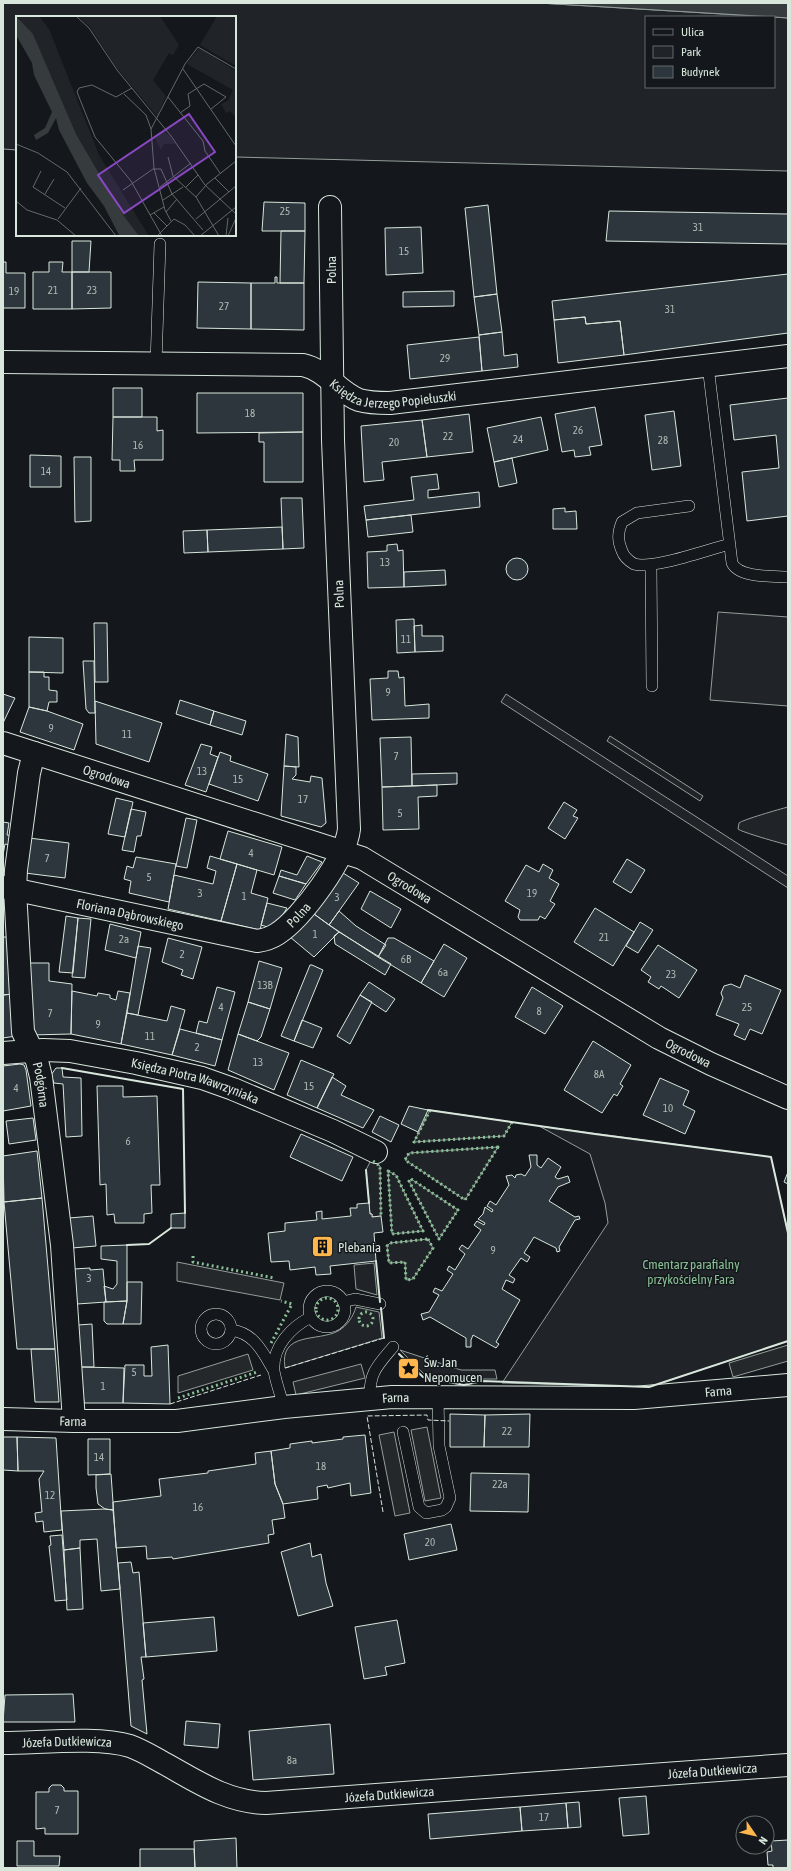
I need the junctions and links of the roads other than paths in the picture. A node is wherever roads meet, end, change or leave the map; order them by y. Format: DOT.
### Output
graph roads {
  1 [pos="330,207"];
  2 [pos="160,244"];
  3 [pos="788,356"];
  4 [pos="3,362"];
  5 [pos="156,364"];
  6 [pos="708,366"];
  7 [pos="332,382"];
  8 [pos="689,506"];
  9 [pos="730,544"];
  10 [pos="651,565"];
  11 [pos="788,577"];
  12 [pos="652,686"];
  13 [pos="3,743"];
  14 [pos="34,753"];
  15 [pos="343,852"];
  16 [pos="9,888"];
  17 [pos="257,942"];
  18 [pos="32,1051"];
  19 [pos="3,1053"];
  20 [pos="788,1098"];
  21 [pos="376,1152"];
  22 [pos="344,1302"];
  23 [pos="380,1304"];
  24 [pos="311,1317"];
  25 [pos="231,1330"];
  26 [pos="393,1348"];
  27 [pos="274,1371"];
  28 [pos="788,1385"];
  29 [pos="438,1397"];
  30 [pos="370,1398"];
  31 [pos="284,1407"];
  32 [pos="3,1419"];
  33 [pos="74,1421"];
  34 [pos="403,1432"];
  35 [pos="3,1744"];
  36 [pos="788,1765"];
  1 -- 7 [label="street, Polna"];
  2 -- 5 [label="lane"];
  3 -- 6 [label="street, Księdza Jerzego Popiełuszki"];
  4 -- 5 [label="street, Księdza Jerzego Popiełuszki"];
  5 -- 7 [label="street, Księdza Jerzego Popiełuszki"];
  6 -- 7 [label="street, Księdza Jerzego Popiełuszki"];
  6 -- 9 [label="lane"];
  7 -- 15 [label="street, Polna"];
  8 -- 10 [label="lane"];
  9 -- 10 [label="lane"];
  9 -- 11 [label="lane"];
  10 -- 12 [label="lane"];
  13 -- 14 [label="street, Ogrodowa"];
  14 -- 15 [label="street, Ogrodowa"];
  14 -- 16 [label="street, Podgórna"];
  15 -- 17 [label="street, Polna"];
  15 -- 20 [label="street, Ogrodowa"];
  16 -- 17 [label="street, Floriana Dąbrowskiego"];
  16 -- 18 [label="street, Podgórna"];
  18 -- 19 [label="street, Księdza Piotra Wawrzyniaka"];
  18 -- 21 [label="street, Księdza Piotra Wawrzyniaka"];
  18 -- 33 [label="street, Podgórna"];
  22 -- 23 [label="lane"];
  22 -- 24 [label="lane"];
  22 -- 24 [label="lane"];
  24 -- 27 [label="lane"];
  25 -- 27 [label="lane"];
  26 -- 30 [label="lane"];
  27 -- 31 [label="lane"];
  28 -- 29 [label="street, Farna"];
  29 -- 30 [label="street, Farna"];
  29 -- 34 [label="lane"];
  30 -- 31 [label="street, Farna"];
  31 -- 33 [label="street, Farna"];
  32 -- 33 [label="street, Farna"];
  35 -- 36 [label="street, Józefa Dutkiewicza"];
}
